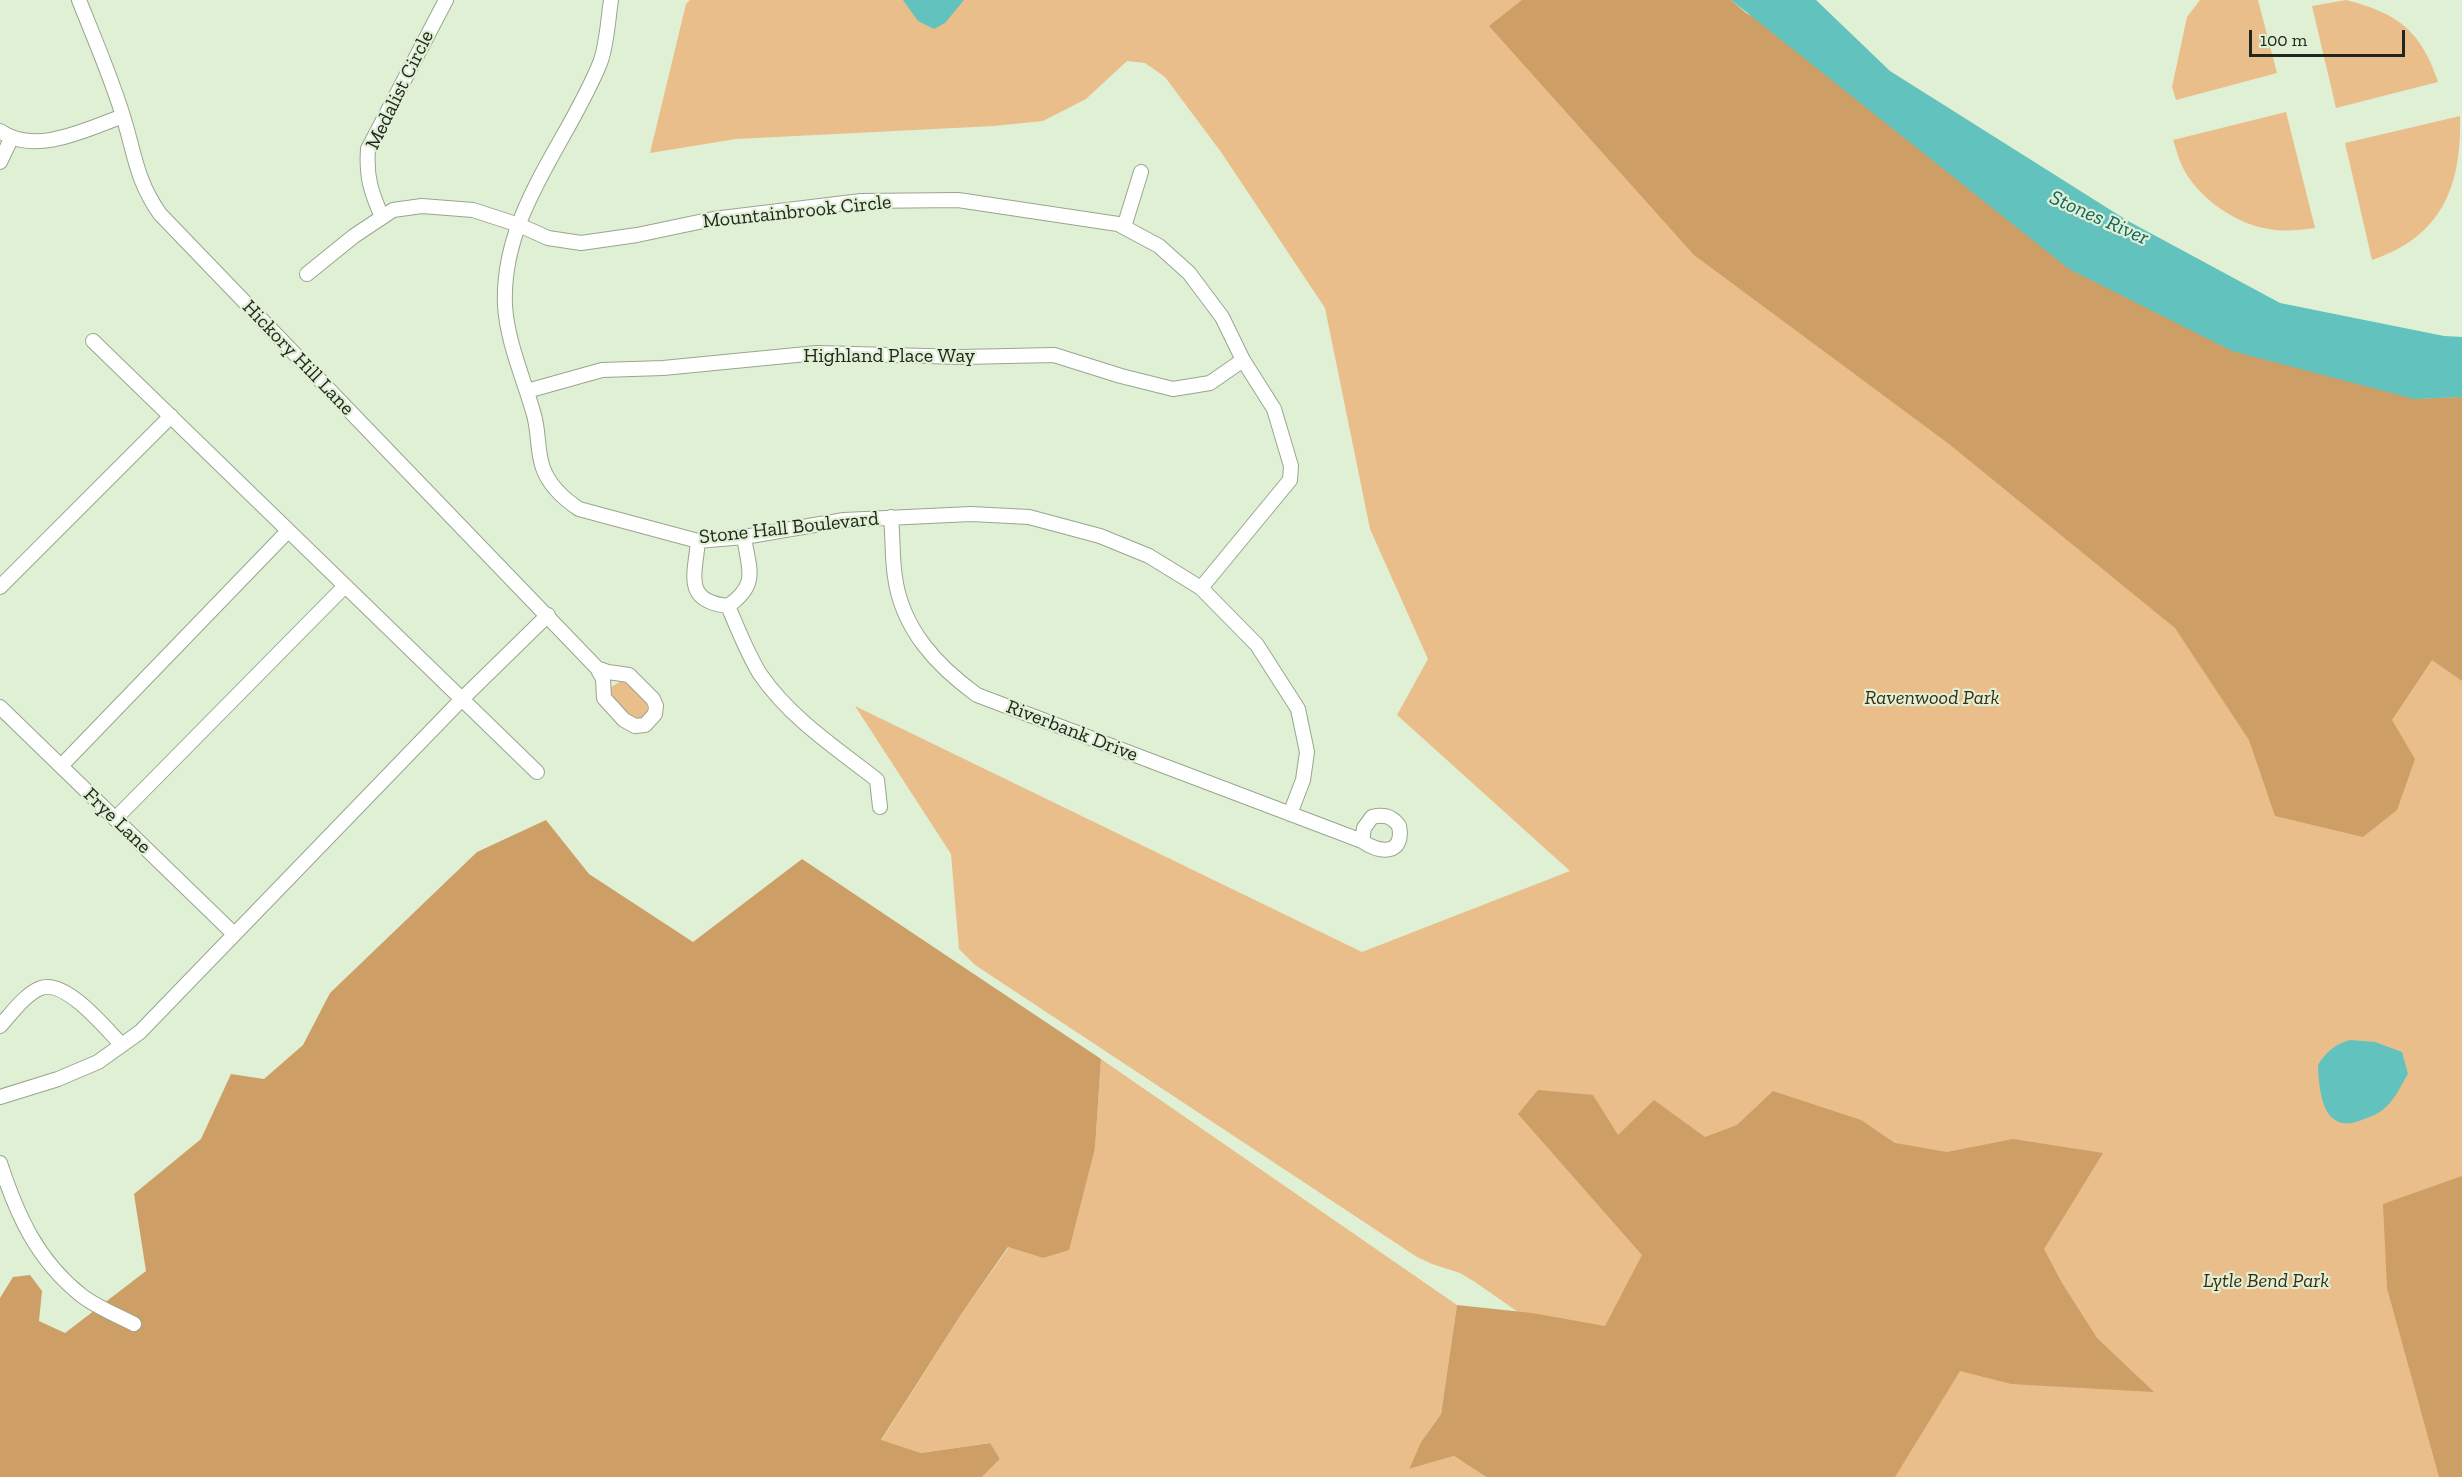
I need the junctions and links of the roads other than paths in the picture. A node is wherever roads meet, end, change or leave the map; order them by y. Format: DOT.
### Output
graph roads {
  1 [pos="79,0"];
  2 [pos="446,0"];
  3 [pos="611,0"];
  4 [pos="123,116"];
  5 [pos="6,135"];
  6 [pos="0,162"];
  7 [pos="1141,172"];
  8 [pos="382,217"];
  9 [pos="519,225"];
  10 [pos="1124,227"];
  11 [pos="307,274"];
  12 [pos="93,341"];
  13 [pos="1243,360"];
  14 [pos="527,391"];
  15 [pos="171,416"];
  16 [pos="891,518"];
  17 [pos="288,531"];
  18 [pos="744,537"];
  19 [pos="698,541"];
  20 [pos="345,586"];
  21 [pos="0,587"];
  22 [pos="1201,588"];
  23 [pos="728,606"];
  24 [pos="548,615"];
  25 [pos="597,668"];
  26 [pos="461,700"];
  27 [pos="0,707"];
  28 [pos="61,766"];
  29 [pos="537,772"];
  30 [pos="880,807"];
  31 [pos="1290,814"];
  32 [pos="115,819"];
  33 [pos="1362,841"];
  34 [pos="234,934"];
  35 [pos="0,1026"];
  36 [pos="122,1045"];
  37 [pos="0,1097"];
  38 [pos="0,1163"];
  39 [pos="134,1324"];
  1 -- 4 [label="street, Hickory Hill Lane"];
  2 -- 8 [label="street, Medalist Circle"];
  3 -- 9 [label="street, Stone Hall Boulevard"];
  4 -- 5 [label="street"];
  4 -- 24 [label="street, Hickory Hill Lane"];
  5 -- 6 [label="street"];
  7 -- 10 [label="street"];
  8 -- 9 [label="street, Mountainbrook Circle"];
  8 -- 11 [label="street, Mountainbrook Circle"];
  9 -- 10 [label="street, Mountainbrook Circle"];
  9 -- 14 [label="street, Stone Hall Boulevard"];
  10 -- 13 [label="street, Mountainbrook Circle"];
  12 -- 15 [label="street"];
  13 -- 14 [label="street, Highland Place Way"];
  13 -- 22 [label="street, Mountainbrook Circle"];
  14 -- 19 [label="street, Stone Hall Boulevard"];
  15 -- 17 [label="street"];
  15 -- 21 [label="street"];
  16 -- 18 [label="street, Stone Hall Boulevard"];
  16 -- 22 [label="street, Stone Hall Boulevard"];
  16 -- 31 [label="street, Riverbank Drive"];
  17 -- 20 [label="street"];
  17 -- 28 [label="street"];
  18 -- 19 [label="street, Stone Hall Boulevard"];
  18 -- 23 [label="street"];
  19 -- 23 [label="street"];
  20 -- 26 [label="street"];
  20 -- 32 [label="street"];
  22 -- 31 [label="street, Stone Hall Boulevard"];
  23 -- 30 [label="street"];
  24 -- 25 [label="street, Hickory Hill Lane"];
  24 -- 26 [label="street"];
  25 -- 25 [label="street, Hickory Hill Lane"];
  26 -- 29 [label="street"];
  26 -- 34 [label="street"];
  27 -- 28 [label="street, Frye Lane"];
  28 -- 32 [label="street, Frye Lane"];
  31 -- 33 [label="street, Riverbank Drive"];
  32 -- 34 [label="street, Frye Lane"];
  34 -- 36 [label="street"];
  35 -- 36 [label="street"];
  36 -- 37 [label="street"];
  38 -- 39 [label="street"];
}
